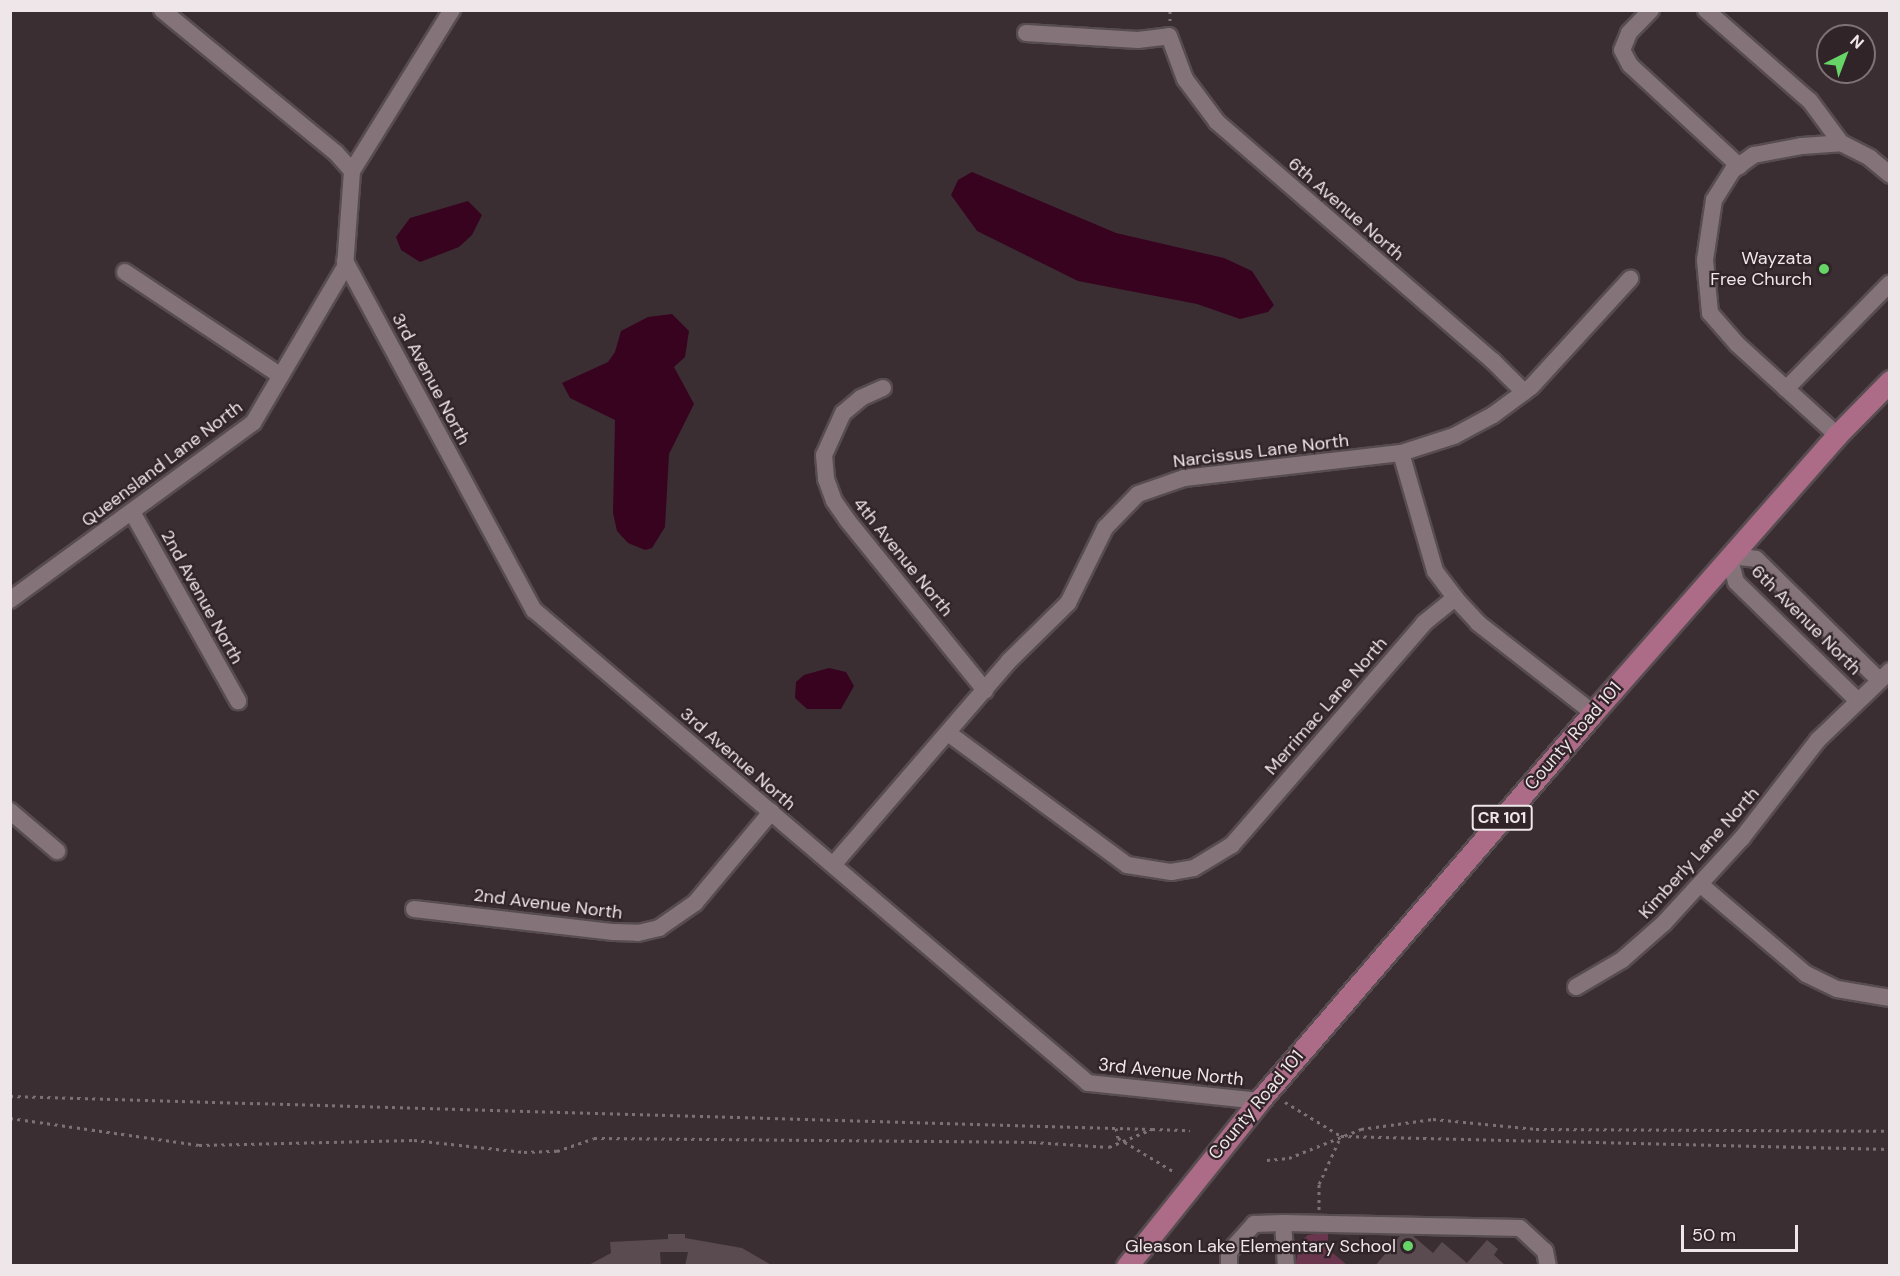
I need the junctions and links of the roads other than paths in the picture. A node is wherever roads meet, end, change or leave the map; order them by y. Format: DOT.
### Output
graph roads {
  1 [pos="162,10"];
  2 [pos="452,10"];
  3 [pos="1651,10"];
  4 [pos="1706,10"];
  5 [pos="1026,33"];
  6 [pos="1841,143"];
  7 [pos="1739,166"];
  8 [pos="352,171"];
  9 [pos="1890,175"];
  10 [pos="345,261"];
  11 [pos="125,272"];
  12 [pos="1630,279"];
  13 [pos="1890,283"];
  14 [pos="280,376"];
  15 [pos="1890,381"];
  16 [pos="883,388"];
  17 [pos="1786,389"];
  18 [pos="1524,392"];
  19 [pos="1837,435"];
  20 [pos="1401,453"];
  21 [pos="132,512"];
  22 [pos="1729,556"];
  23 [pos="1455,598"];
  24 [pos="10,600"];
  25 [pos="1884,675"];
  26 [pos="985,690"];
  27 [pos="1857,699"];
  28 [pos="238,701"];
  29 [pos="1593,713"];
  30 [pos="948,733"];
  31 [pos="10,811"];
  32 [pos="771,812"];
  33 [pos="57,851"];
  34 [pos="833,866"];
  35 [pos="1701,885"];
  36 [pos="414,909"];
  37 [pos="1576,987"];
  38 [pos="1890,998"];
  39 [pos="1259,1101"];
  40 [pos="1283,1223"];
  41 [pos="1127,1266"];
  42 [pos="1228,1266"];
  43 [pos="1286,1266"];
  44 [pos="1548,1266"];
  1 -- 8 [label="street"];
  2 -- 8 [label="street, Queensland Lane North"];
  3 -- 7 [label="street"];
  4 -- 6 [label="street"];
  5 -- 18 [label="street, 6th Avenue North"];
  6 -- 7 [label="street"];
  6 -- 9 [label="street"];
  7 -- 17 [label="street"];
  8 -- 10 [label="street, Queensland Lane North"];
  10 -- 14 [label="street, Queensland Lane North"];
  10 -- 32 [label="street, 3rd Avenue North"];
  11 -- 14 [label="street"];
  12 -- 18 [label="street, Narcissus Lane North"];
  13 -- 17 [label="street"];
  14 -- 21 [label="street, Queensland Lane North"];
  15 -- 19 [label="main road, County Road 101 / CR 101"];
  16 -- 26 [label="street, 4th Avenue North"];
  17 -- 19 [label="street"];
  18 -- 20 [label="street, Narcissus Lane North"];
  19 -- 22 [label="main road, County Road 101 / CR 101"];
  20 -- 23 [label="street"];
  20 -- 26 [label="street, Narcissus Lane North"];
  21 -- 24 [label="street, Queensland Lane North"];
  21 -- 28 [label="street, 2nd Avenue North"];
  22 -- 25 [label="street, 6th Avenue North"];
  22 -- 27 [label="street, 6th Avenue North"];
  22 -- 29 [label="main road, County Road 101 / CR 101"];
  23 -- 29 [label="street"];
  23 -- 30 [label="street, Merrimac Lane North"];
  25 -- 27 [label="street, 6th Avenue North"];
  26 -- 30 [label="street, Narcissus Lane North"];
  27 -- 35 [label="street, Kimberly Lane North"];
  29 -- 39 [label="main road, County Road 101 / CR 101"];
  30 -- 34 [label="street, Narcissus Lane North"];
  31 -- 33 [label="street"];
  32 -- 34 [label="street, 3rd Avenue North"];
  32 -- 36 [label="street, 2nd Avenue North"];
  34 -- 39 [label="street, 3rd Avenue North"];
  35 -- 37 [label="street, Kimberly Lane North"];
  35 -- 38 [label="street"];
  39 -- 41 [label="main road, County Road 101 / CR 101"];
  40 -- 42 [label="street"];
  40 -- 43 [label="street"];
  40 -- 44 [label="street"];
}
